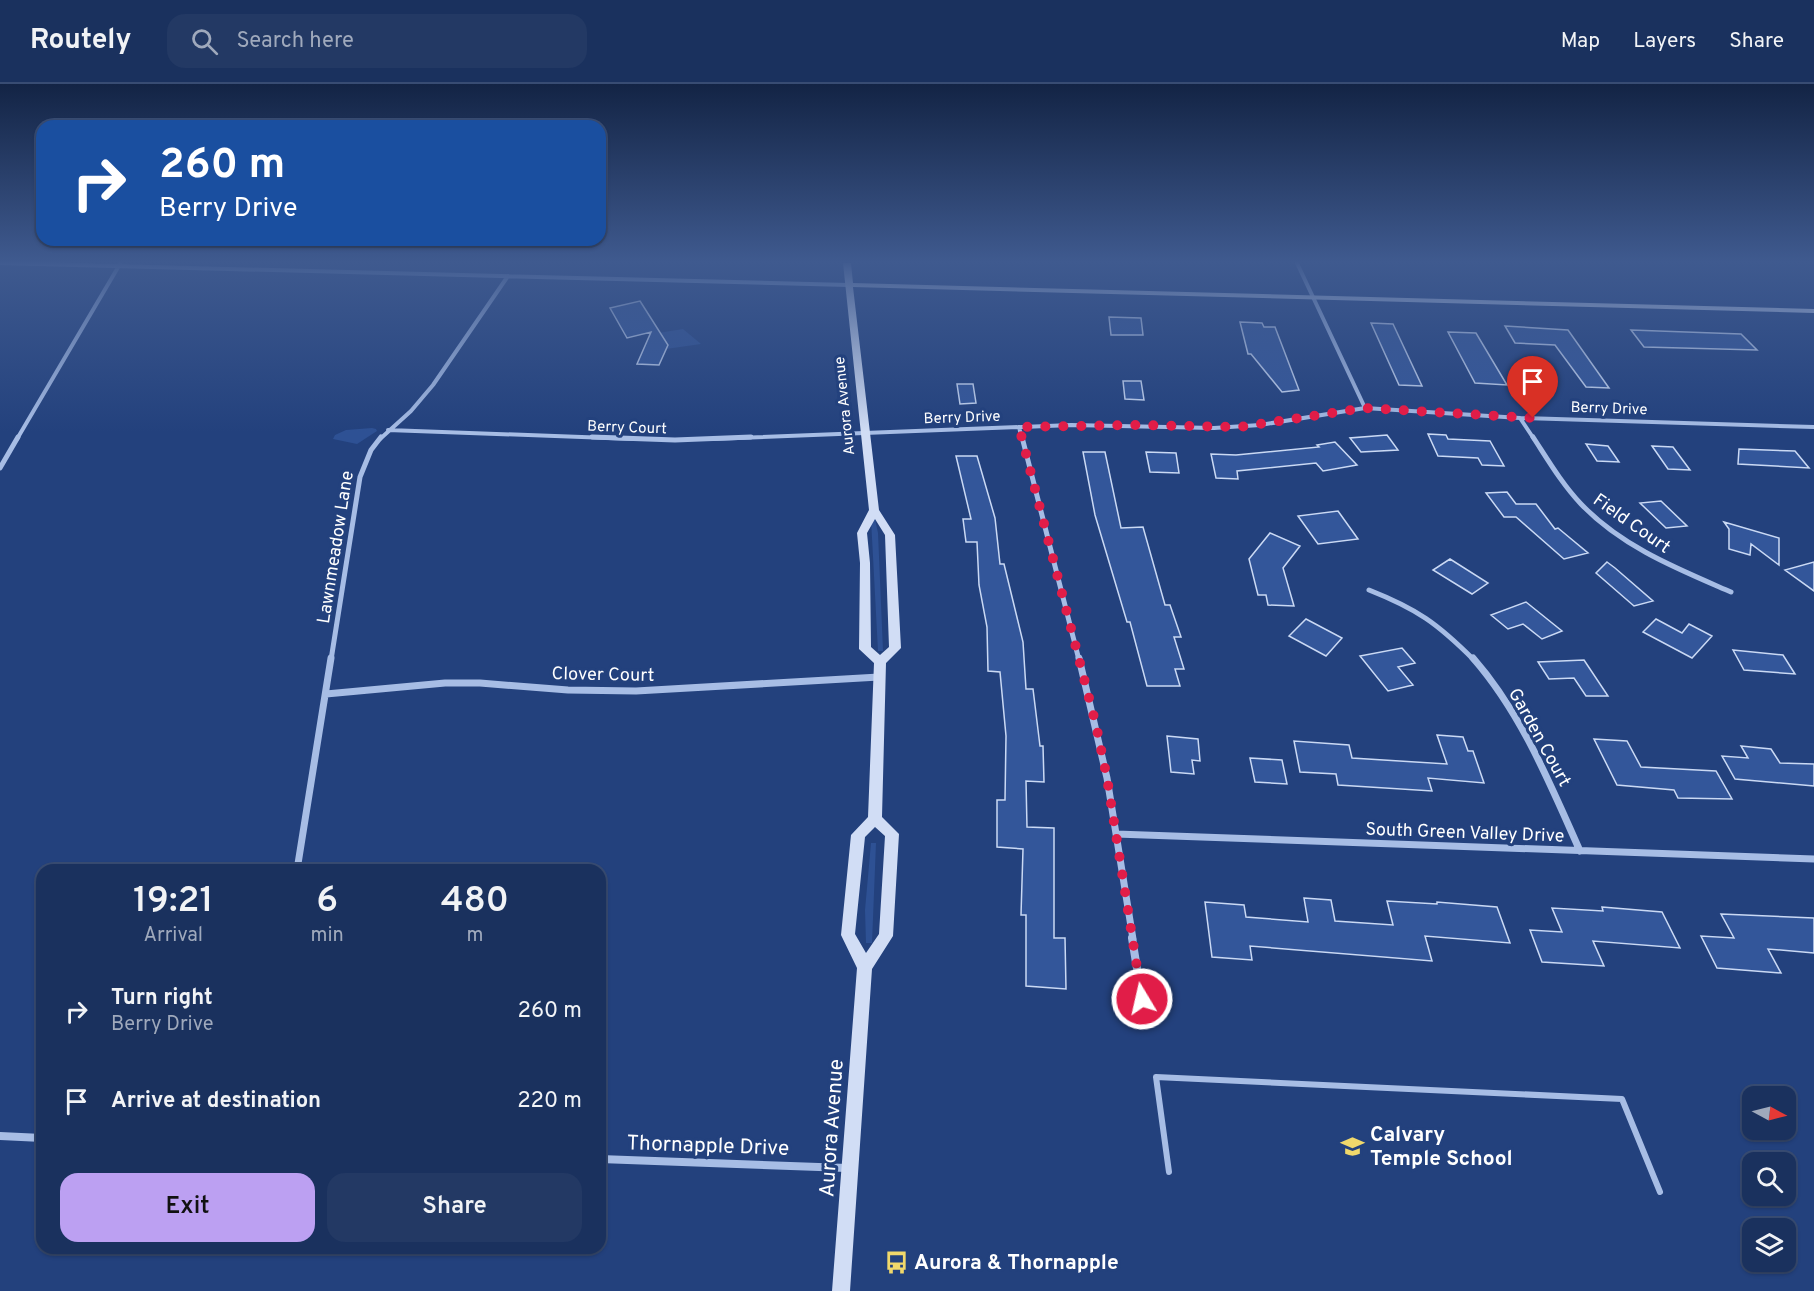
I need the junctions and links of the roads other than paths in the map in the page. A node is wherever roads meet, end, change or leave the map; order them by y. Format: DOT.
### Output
graph roads {
  1 [pos="87,319"];
  2 [pos="478,319"];
  3 [pos="853,319"];
  4 [pos="1324,319"];
  5 [pos="1365,408"];
  6 [pos="1520,418"];
  7 [pos="1019,427"];
  8 [pos="1814,427"];
  9 [pos="388,430"];
  10 [pos="866,432"];
  11 [pos="0,468"];
  12 [pos="874,510"];
  13 [pos="1369,590"];
  14 [pos="1731,592"];
  15 [pos="880,661"];
  16 [pos="879,677"];
  17 [pos="326,693"];
  18 [pos="875,819"];
  19 [pos="1116,834"];
  20 [pos="1580,851"];
  21 [pos="1814,859"];
  22 [pos="298,864"];
  23 [pos="865,967"];
  24 [pos="1142,999"];
  25 [pos="0,1136"];
  26 [pos="36,1138"];
  27 [pos="606,1159"];
  28 [pos="851,1168"];
  29 [pos="1169,1172"];
  30 [pos="1660,1192"];
  31 [pos="841,1291"];
  1 -- 11 [label="street"];
  2 -- 9 [label="street, Lawnmeadow Lane"];
  3 -- 10 [label="main road, Aurora Avenue"];
  4 -- 5 [label="street"];
  5 -- 6 [label="street, Berry Drive"];
  5 -- 7 [label="street, Berry Drive"];
  6 -- 8 [label="street, Berry Drive"];
  6 -- 14 [label="street, Field Court"];
  7 -- 10 [label="street, Berry Drive"];
  7 -- 19 [label="street"];
  9 -- 10 [label="street, Berry Court"];
  9 -- 17 [label="street, Lawnmeadow Lane"];
  10 -- 12 [label="main road, Aurora Avenue"];
  12 -- 15 [label="main road, Aurora Avenue"];
  12 -- 15 [label="main road, Aurora Avenue"];
  13 -- 20 [label="street, Garden Court"];
  15 -- 16 [label="main road, Aurora Avenue"];
  16 -- 17 [label="street, Clover Court"];
  16 -- 18 [label="main road, Aurora Avenue"];
  17 -- 22 [label="street, Lawnmeadow Lane"];
  18 -- 23 [label="main road"];
  18 -- 23 [label="main road"];
  19 -- 20 [label="street, South Green Valley Drive"];
  19 -- 24 [label="street"];
  20 -- 21 [label="street, South Green Valley Drive"];
  23 -- 28 [label="main road, Aurora Avenue"];
  25 -- 26 [label="street"];
  27 -- 28 [label="street, Thornapple Drive"];
  28 -- 31 [label="main road, Aurora Avenue"];
  29 -- 30 [label="lane"];
}
